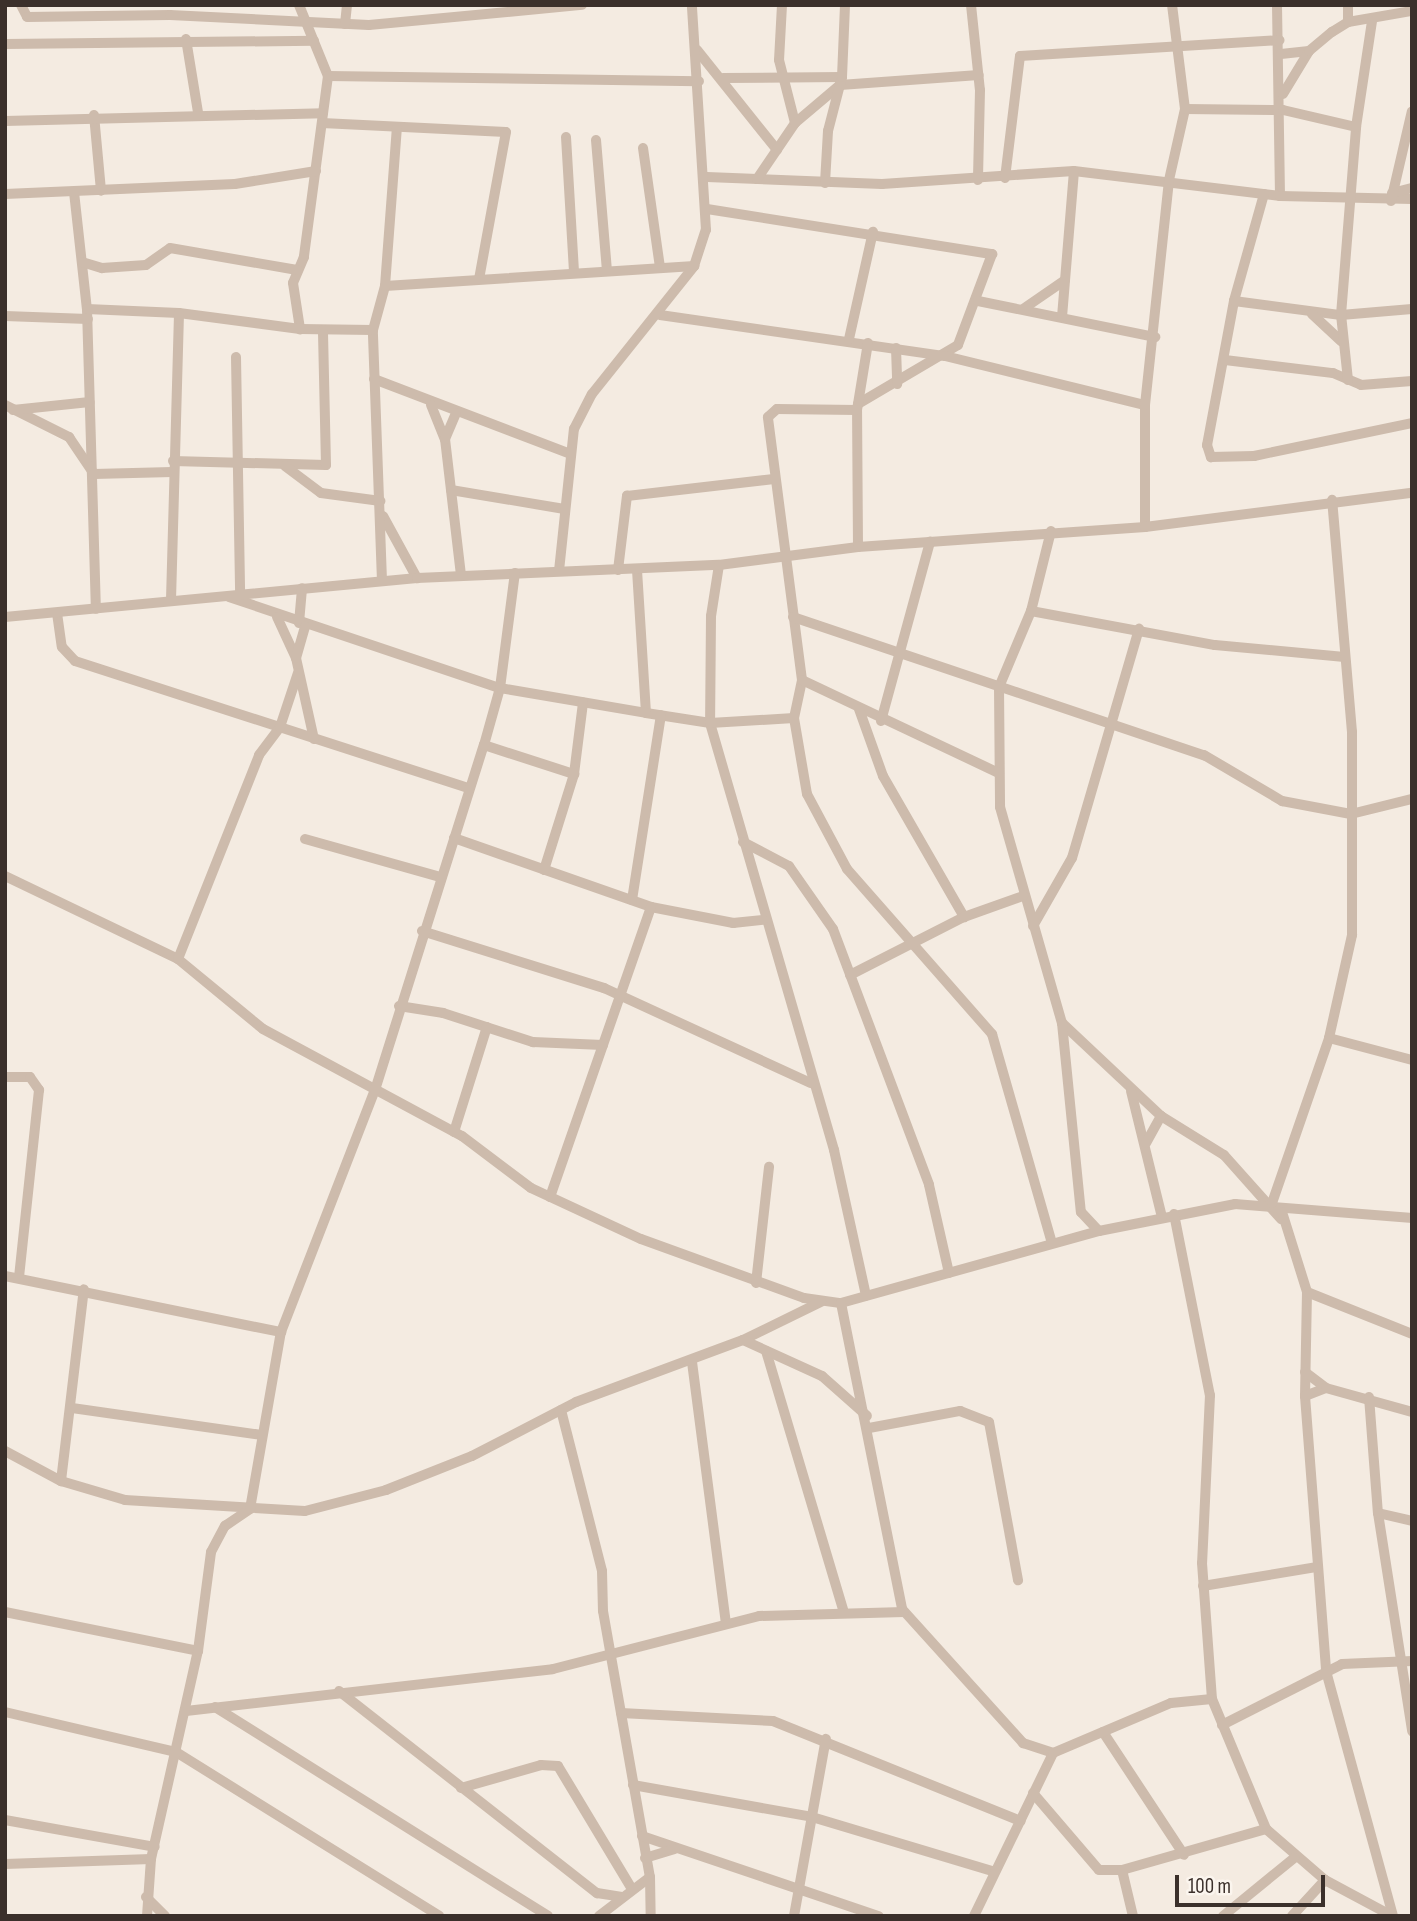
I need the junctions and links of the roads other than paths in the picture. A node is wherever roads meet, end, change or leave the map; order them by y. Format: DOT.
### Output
graph roads {
  1 [pos="21,5"];
  2 [pos="299,5"];
  3 [pos="347,5"];
  4 [pos="582,5"];
  5 [pos="692,5"];
  6 [pos="782,5"];
  7 [pos="845,5"];
  8 [pos="971,5"];
  9 [pos="1172,5"];
  10 [pos="1277,5"];
  11 [pos="1348,5"];
  12 [pos="468,11"];
  13 [pos="1412,11"];
  14 [pos="1372,21"];
  15 [pos="307,22"];
  16 [pos="1348,22"];
  17 [pos="345,24"];
  18 [pos="187,39"];
  19 [pos="1280,40"];
  20 [pos="314,41"];
  21 [pos="5,44"];
  22 [pos="1180,44"];
  23 [pos="696,50"];
  24 [pos="1309,51"];
  25 [pos="1281,54"];
  26 [pos="782,75"];
  27 [pos="979,75"];
  28 [pos="328,76"];
  29 [pos="723,78"];
  30 [pos="699,81"];
  31 [pos="841,81"];
  32 [pos="1283,94"];
  33 [pos="1185,109"];
  34 [pos="1283,110"];
  35 [pos="1412,111"];
  36 [pos="198,112"];
  37 [pos="94,115"];
  38 [pos="323,118"];
  39 [pos="5,121"];
  40 [pos="795,123"];
  41 [pos="1356,127"];
  42 [pos="397,128"];
  43 [pos="566,137"];
  44 [pos="596,140"];
  45 [pos="643,148"];
  46 [pos="777,150"];
  47 [pos="316,171"];
  48 [pos="1073,171"];
  49 [pos="706,177"];
  50 [pos="1005,178"];
  51 [pos="757,179"];
  52 [pos="978,180"];
  53 [pos="1169,180"];
  54 [pos="825,183"];
  55 [pos="1412,188"];
  56 [pos="101,191"];
  57 [pos="74,192"];
  58 [pos="5,194"];
  59 [pos="1264,194"];
  60 [pos="1280,196"];
  61 [pos="1392,197"];
  62 [pos="1412,199"];
  63 [pos="1352,200"];
  64 [pos="1412,205"];
  65 [pos="708,209"];
  66 [pos="873,232"];
  67 [pos="82,262"];
  68 [pos="694,266"];
  69 [pos="660,267"];
  70 [pos="298,270"];
  71 [pos="607,270"];
  72 [pos="574,271"];
  73 [pos="479,279"];
  74 [pos="1065,280"];
  75 [pos="385,286"];
  76 [pos="1064,297"];
  77 [pos="978,301"];
  78 [pos="1234,301"];
  79 [pos="1023,309"];
  80 [pos="1412,309"];
  81 [pos="179,313"];
  82 [pos="88,314"];
  83 [pos="1046,314"];
  84 [pos="1312,314"];
  85 [pos="660,315"];
  86 [pos="1340,315"];
  87 [pos="5,316"];
  88 [pos="1062,317"];
  89 [pos="300,329"];
  90 [pos="323,330"];
  91 [pos="373,330"];
  92 [pos="1155,337"];
  93 [pos="849,339"];
  94 [pos="1341,341"];
  95 [pos="868,342"];
  96 [pos="896,348"];
  97 [pos="945,356"];
  98 [pos="236,357"];
  99 [pos="1225,360"];
  100 [pos="1341,360"];
  101 [pos="1333,373"];
  102 [pos="374,379"];
  103 [pos="1348,380"];
  104 [pos="1412,381"];
  105 [pos="897,384"];
  106 [pos="90,402"];
  107 [pos="431,405"];
  108 [pos="1145,405"];
  109 [pos="9,407"];
  110 [pos="858,407"];
  111 [pos="456,413"];
  112 [pos="1412,423"];
  113 [pos="445,439"];
  114 [pos="568,453"];
  115 [pos="238,463"];
  116 [pos="285,466"];
  117 [pos="172,467"];
  118 [pos="94,474"];
  119 [pos="774,479"];
  120 [pos="451,490"];
  121 [pos="1412,493"];
  122 [pos="1332,500"];
  123 [pos="380,501"];
  124 [pos="564,509"];
  125 [pos="382,513"];
  126 [pos="1145,527"];
  127 [pos="1051,531"];
  128 [pos="930,542"];
  129 [pos="858,547"];
  130 [pos="784,557"];
  131 [pos="719,565"];
  132 [pos="618,570"];
  133 [pos="638,570"];
  134 [pos="559,571"];
  135 [pos="515,573"];
  136 [pos="461,576"];
  137 [pos="417,578"];
  138 [pos="382,581"];
  139 [pos="302,588"];
  140 [pos="240,595"];
  141 [pos="226,596"];
  142 [pos="171,600"];
  143 [pos="96,609"];
  144 [pos="1031,611"];
  145 [pos="57,613"];
  146 [pos="5,617"];
  147 [pos="277,617"];
  148 [pos="793,617"];
  149 [pos="302,625"];
  150 [pos="1139,629"];
  151 [pos="902,653"];
  152 [pos="1344,657"];
  153 [pos="296,658"];
  154 [pos="298,673"];
  155 [pos="802,680"];
  156 [pos="999,687"];
  157 [pos="500,688"];
  158 [pos="822,691"];
  159 [pos="583,703"];
  160 [pos="800,704"];
  161 [pos="859,709"];
  162 [pos="646,713"];
  163 [pos="661,715"];
  164 [pos="794,718"];
  165 [pos="881,721"];
  166 [pos="710,723"];
  167 [pos="1110,723"];
  168 [pos="280,727"];
  169 [pos="314,739"];
  170 [pos="484,746"];
  171 [pos="999,772"];
  172 [pos="574,774"];
  173 [pos="469,788"];
  174 [pos="1412,799"];
  175 [pos="1351,814"];
  176 [pos="454,838"];
  177 [pos="305,839"];
  178 [pos="743,842"];
  179 [pos="544,870"];
  180 [pos="5,876"];
  181 [pos="440,877"];
  182 [pos="1023,896"];
  183 [pos="632,900"];
  184 [pos="652,907"];
  185 [pos="964,917"];
  186 [pos="763,920"];
  187 [pos="1033,926"];
  188 [pos="422,930"];
  189 [pos="910,945"];
  190 [pos="178,960"];
  191 [pos="850,975"];
  192 [pos="619,994"];
  193 [pos="399,1006"];
  194 [pos="1062,1023"];
  195 [pos="487,1027"];
  196 [pos="1329,1038"];
  197 [pos="603,1045"];
  198 [pos="1412,1060"];
  199 [pos="5,1077"];
  200 [pos="811,1083"];
  201 [pos="375,1090"];
  202 [pos="1131,1091"];
  203 [pos="1161,1116"];
  204 [pos="454,1132"];
  205 [pos="1146,1143"];
  206 [pos="769,1167"];
  207 [pos="550,1196"];
  208 [pos="1274,1204"];
  209 [pos="1080,1212"];
  210 [pos="1174,1214"];
  211 [pos="1162,1217"];
  212 [pos="1412,1218"];
  213 [pos="1099,1231"];
  214 [pos="1084,1235"];
  215 [pos="1052,1243"];
  216 [pos="949,1273"];
  217 [pos="5,1276"];
  218 [pos="19,1277"];
  219 [pos="755,1283"];
  220 [pos="83,1289"];
  221 [pos="1307,1293"];
  222 [pos="866,1296"];
  223 [pos="821,1302"];
  224 [pos="841,1303"];
  225 [pos="281,1332"];
  226 [pos="1412,1334"];
  227 [pos="743,1340"];
  228 [pos="766,1351"];
  229 [pos="692,1362"];
  230 [pos="1305,1372"];
  231 [pos="1326,1388"];
  232 [pos="1305,1396"];
  233 [pos="1369,1397"];
  234 [pos="72,1408"];
  235 [pos="561,1410"];
  236 [pos="1412,1412"];
  237 [pos="867,1416"];
  238 [pos="869,1428"];
  239 [pos="261,1435"];
  240 [pos="5,1451"];
  241 [pos="61,1480"];
  242 [pos="250,1508"];
  243 [pos="1378,1513"];
  244 [pos="1412,1521"];
  245 [pos="1318,1567"];
  246 [pos="1018,1580"];
  247 [pos="1203,1586"];
  248 [pos="843,1610"];
  249 [pos="5,1612"];
  250 [pos="904,1612"];
  251 [pos="726,1623"];
  252 [pos="198,1651"];
  253 [pos="613,1651"];
  254 [pos="1397,1660"];
  255 [pos="1412,1661"];
  256 [pos="1326,1671"];
  257 [pos="339,1691"];
  258 [pos="1212,1699"];
  259 [pos="215,1707"];
  260 [pos="1410,1710"];
  261 [pos="186,1711"];
  262 [pos="5,1712"];
  263 [pos="621,1713"];
  264 [pos="1222,1725"];
  265 [pos="1412,1731"];
  266 [pos="1102,1732"];
  267 [pos="826,1739"];
  268 [pos="176,1752"];
  269 [pos="1053,1753"];
  270 [pos="633,1784"];
  271 [pos="461,1788"];
  272 [pos="1034,1793"];
  273 [pos="812,1817"];
  274 [pos="6,1818"];
  275 [pos="1021,1821"];
  276 [pos="1266,1829"];
  277 [pos="642,1836"];
  278 [pos="155,1847"];
  279 [pos="675,1849"];
  280 [pos="1184,1855"];
  281 [pos="645,1858"];
  282 [pos="1294,1858"];
  283 [pos="151,1859"];
  284 [pos="5,1864"];
  285 [pos="1122,1870"];
  286 [pos="992,1871"];
  287 [pos="650,1877"];
  288 [pos="1325,1880"];
  289 [pos="801,1886"];
  290 [pos="632,1889"];
  291 [pos="597,1893"];
  292 [pos="146,1897"];
  293 [pos="622,1897"];
  294 [pos="600,1915"];
  295 [pos="147,1916"];
  296 [pos="165,1916"];
  297 [pos="439,1916"];
  298 [pos="548,1916"];
  299 [pos="651,1916"];
  300 [pos="794,1916"];
  301 [pos="879,1916"];
  302 [pos="974,1916"];
  303 [pos="1133,1916"];
  304 [pos="1223,1916"];
  305 [pos="1292,1916"];
  306 [pos="1393,1916"];
  1 -- 15 [label="street"];
  2 -- 15 [label="street"];
  3 -- 17 [label="street"];
  4 -- 12 [label="street"];
  5 -- 23 [label="street"];
  6 -- 26 [label="street"];
  7 -- 31 [label="street"];
  8 -- 27 [label="street"];
  9 -- 22 [label="street"];
  10 -- 19 [label="street"];
  11 -- 16 [label="street"];
  12 -- 17 [label="street"];
  13 -- 14 [label="street"];
  14 -- 16 [label="street"];
  14 -- 41 [label="street"];
  15 -- 17 [label="street"];
  15 -- 20 [label="street"];
  16 -- 24 [label="street"];
  18 -- 20 [label="street"];
  18 -- 21 [label="street"];
  18 -- 36 [label="street"];
  19 -- 22 [label="street"];
  19 -- 25 [label="street"];
  20 -- 28 [label="street"];
  22 -- 33 [label="street"];
  22 -- 50 [label="street"];
  23 -- 29 [label="street"];
  23 -- 30 [label="street"];
  24 -- 25 [label="street"];
  24 -- 32 [label="street"];
  25 -- 32 [label="street"];
  26 -- 29 [label="street"];
  26 -- 31 [label="street"];
  26 -- 40 [label="street"];
  27 -- 31 [label="street"];
  27 -- 52 [label="street"];
  28 -- 30 [label="street"];
  28 -- 38 [label="street"];
  29 -- 46 [label="street"];
  30 -- 49 [label="street"];
  31 -- 40 [label="street"];
  31 -- 54 [label="street"];
  32 -- 34 [label="street"];
  33 -- 34 [label="street"];
  33 -- 53 [label="street"];
  34 -- 41 [label="street"];
  34 -- 60 [label="street"];
  35 -- 61 [label="street"];
  36 -- 37 [label="street"];
  36 -- 38 [label="street"];
  37 -- 39 [label="street"];
  37 -- 56 [label="street"];
  38 -- 42 [label="street"];
  38 -- 47 [label="street"];
  40 -- 46 [label="street"];
  41 -- 63 [label="street"];
  42 -- 73 [label="street"];
  42 -- 75 [label="street"];
  43 -- 72 [label="street"];
  44 -- 71 [label="street"];
  45 -- 69 [label="street"];
  46 -- 51 [label="street"];
  47 -- 56 [label="street"];
  47 -- 70 [label="street"];
  48 -- 50 [label="street"];
  48 -- 53 [label="street"];
  48 -- 74 [label="street"];
  49 -- 51 [label="street"];
  49 -- 65 [label="street"];
  50 -- 52 [label="street"];
  51 -- 54 [label="street"];
  52 -- 54 [label="street"];
  53 -- 59 [label="street"];
  53 -- 92 [label="street"];
  55 -- 61 [label="street"];
  56 -- 57 [label="street"];
  57 -- 58 [label="street"];
  57 -- 67 [label="street"];
  59 -- 60 [label="street"];
  59 -- 78 [label="street"];
  60 -- 63 [label="street"];
  61 -- 62 [label="street"];
  61 -- 63 [label="street"];
  62 -- 64 [label="street"];
  63 -- 86 [label="street"];
  65 -- 66 [label="street"];
  65 -- 68 [label="street"];
  66 -- 77 [label="street"];
  66 -- 93 [label="street"];
  67 -- 70 [label="street"];
  67 -- 82 [label="street"];
  68 -- 69 [label="street"];
  68 -- 85 [label="street"];
  69 -- 71 [label="street"];
  70 -- 89 [label="street"];
  71 -- 72 [label="street"];
  72 -- 73 [label="street"];
  73 -- 75 [label="street"];
  74 -- 76 [label="street"];
  74 -- 79 [label="street"];
  75 -- 91 [label="street"];
  76 -- 83 [label="street"];
  76 -- 88 [label="street"];
  77 -- 79 [label="street"];
  77 -- 97 [label="street"];
  78 -- 84 [label="street"];
  78 -- 99 [label="street"];
  79 -- 83 [label="street"];
  80 -- 86 [label="street"];
  81 -- 82 [label="street"];
  81 -- 89 [label="street"];
  81 -- 117 [label="street"];
  82 -- 87 [label="street"];
  82 -- 106 [label="street"];
  83 -- 88 [label="street"];
  84 -- 86 [label="street"];
  84 -- 94 [label="street"];
  85 -- 93 [label="street"];
  85 -- 114 [label="street"];
  86 -- 94 [label="street"];
  88 -- 92 [label="street"];
  89 -- 90 [label="street"];
  90 -- 91 [label="street"];
  90 -- 116 [label="street"];
  91 -- 102 [label="street"];
  92 -- 108 [label="street"];
  93 -- 95 [label="street"];
  94 -- 100 [label="street"];
  95 -- 96 [label="street"];
  95 -- 110 [label="street"];
  96 -- 97 [label="street"];
  96 -- 105 [label="street"];
  97 -- 105 [label="street"];
  97 -- 108 [label="street"];
  98 -- 115 [label="street"];
  99 -- 101 [label="street"];
  99 -- 112 [label="street"];
  100 -- 101 [label="street"];
  100 -- 103 [label="street"];
  101 -- 103 [label="street"];
  102 -- 107 [label="street"];
  102 -- 123 [label="street"];
  103 -- 104 [label="street"];
  105 -- 110 [label="street"];
  106 -- 109 [label="street"];
  106 -- 118 [label="street"];
  107 -- 111 [label="street"];
  107 -- 113 [label="street"];
  108 -- 126 [label="street"];
  109 -- 118 [label="street"];
  110 -- 119 [label="street"];
  110 -- 129 [label="street"];
  111 -- 113 [label="street"];
  111 -- 114 [label="street"];
  113 -- 120 [label="street"];
  114 -- 124 [label="street"];
  115 -- 116 [label="street"];
  115 -- 117 [label="street"];
  115 -- 140 [label="street"];
  116 -- 123 [label="street"];
  117 -- 118 [label="street"];
  117 -- 142 [label="street"];
  118 -- 143 [label="street"];
  119 -- 130 [label="street"];
  119 -- 132 [label="street"];
  120 -- 124 [label="street"];
  120 -- 136 [label="street"];
  121 -- 122 [label="street"];
  122 -- 126 [label="street"];
  122 -- 152 [label="street"];
  123 -- 125 [label="street"];
  124 -- 134 [label="street"];
  125 -- 137 [label="street"];
  125 -- 138 [label="street"];
  126 -- 127 [label="street"];
  127 -- 128 [label="street"];
  127 -- 144 [label="street"];
  128 -- 129 [label="street"];
  128 -- 151 [label="street"];
  129 -- 130 [label="street"];
  130 -- 131 [label="street"];
  130 -- 148 [label="street"];
  131 -- 133 [label="street"];
  131 -- 166 [label="street"];
  132 -- 133 [label="street"];
  132 -- 134 [label="street"];
  133 -- 162 [label="street"];
  134 -- 135 [label="street"];
  135 -- 136 [label="street"];
  135 -- 157 [label="street"];
  136 -- 137 [label="street"];
  137 -- 138 [label="street"];
  138 -- 139 [label="street"];
  139 -- 140 [label="street"];
  139 -- 149 [label="street"];
  140 -- 141 [label="street"];
  141 -- 142 [label="street"];
  141 -- 147 [label="street"];
  142 -- 143 [label="street"];
  143 -- 145 [label="street"];
  144 -- 150 [label="street"];
  144 -- 156 [label="street"];
  145 -- 146 [label="street"];
  145 -- 168 [label="street"];
  147 -- 149 [label="street"];
  147 -- 153 [label="street"];
  148 -- 151 [label="street"];
  148 -- 155 [label="street"];
  149 -- 153 [label="street"];
  149 -- 157 [label="street"];
  150 -- 152 [label="street"];
  150 -- 167 [label="street"];
  151 -- 156 [label="street"];
  151 -- 165 [label="street"];
  152 -- 175 [label="street"];
  153 -- 154 [label="street"];
  154 -- 168 [label="street"];
  154 -- 169 [label="street"];
  155 -- 158 [label="street"];
  155 -- 160 [label="street"];
  156 -- 167 [label="street"];
  156 -- 171 [label="street"];
  157 -- 159 [label="street"];
  157 -- 170 [label="street"];
  158 -- 160 [label="street"];
  158 -- 161 [label="street"];
  159 -- 162 [label="street"];
  159 -- 172 [label="street"];
  160 -- 164 [label="street"];
  161 -- 165 [label="street"];
  161 -- 185 [label="street"];
  162 -- 163 [label="street"];
  163 -- 166 [label="street"];
  163 -- 183 [label="street"];
  164 -- 166 [label="street"];
  164 -- 189 [label="street"];
  165 -- 171 [label="street"];
  166 -- 178 [label="street"];
  167 -- 175 [label="street"];
  167 -- 187 [label="street"];
  168 -- 169 [label="street"];
  168 -- 190 [label="street"];
  169 -- 173 [label="street"];
  170 -- 172 [label="street"];
  170 -- 173 [label="street"];
  171 -- 182 [label="street"];
  172 -- 179 [label="street"];
  173 -- 176 [label="street"];
  174 -- 175 [label="street"];
  175 -- 196 [label="street"];
  176 -- 179 [label="street"];
  176 -- 181 [label="street"];
  177 -- 181 [label="street"];
  178 -- 186 [label="street"];
  178 -- 191 [label="street"];
  179 -- 183 [label="street"];
  180 -- 190 [label="street"];
  181 -- 188 [label="street"];
  182 -- 185 [label="street"];
  182 -- 187 [label="street"];
  183 -- 184 [label="street"];
  184 -- 186 [label="street"];
  184 -- 192 [label="street"];
  185 -- 189 [label="street"];
  186 -- 200 [label="street"];
  187 -- 194 [label="street"];
  188 -- 192 [label="street"];
  188 -- 193 [label="street"];
  189 -- 191 [label="street"];
  189 -- 215 [label="street"];
  190 -- 201 [label="street"];
  191 -- 216 [label="street"];
  192 -- 197 [label="street"];
  192 -- 200 [label="street"];
  193 -- 195 [label="street"];
  193 -- 201 [label="street"];
  194 -- 202 [label="street"];
  194 -- 209 [label="street"];
  195 -- 197 [label="street"];
  195 -- 204 [label="street"];
  196 -- 198 [label="street"];
  196 -- 208 [label="street"];
  197 -- 207 [label="street"];
  199 -- 218 [label="street"];
  200 -- 222 [label="street"];
  201 -- 204 [label="street"];
  201 -- 225 [label="street"];
  202 -- 203 [label="street"];
  202 -- 205 [label="street"];
  203 -- 205 [label="street"];
  203 -- 208 [label="street"];
  204 -- 207 [label="street"];
  205 -- 211 [label="street"];
  206 -- 219 [label="street"];
  207 -- 219 [label="street"];
  208 -- 210 [label="street"];
  208 -- 212 [label="street"];
  208 -- 221 [label="street"];
  209 -- 213 [label="street"];
  209 -- 214 [label="street"];
  210 -- 211 [label="street"];
  210 -- 247 [label="street"];
  211 -- 213 [label="street"];
  213 -- 214 [label="street"];
  214 -- 215 [label="street"];
  215 -- 216 [label="street"];
  216 -- 222 [label="street"];
  217 -- 218 [label="street"];
  218 -- 220 [label="street"];
  219 -- 223 [label="street"];
  220 -- 225 [label="street"];
  220 -- 234 [label="street"];
  221 -- 226 [label="street"];
  221 -- 230 [label="street"];
  222 -- 224 [label="street"];
  223 -- 224 [label="street"];
  223 -- 227 [label="street"];
  224 -- 237 [label="street"];
  225 -- 239 [label="street"];
  227 -- 228 [label="street"];
  227 -- 229 [label="street"];
  228 -- 237 [label="street"];
  228 -- 248 [label="street"];
  229 -- 235 [label="street"];
  229 -- 251 [label="street"];
  230 -- 231 [label="street"];
  230 -- 232 [label="street"];
  231 -- 232 [label="street"];
  231 -- 233 [label="street"];
  232 -- 245 [label="street"];
  233 -- 236 [label="street"];
  233 -- 243 [label="street"];
  234 -- 239 [label="street"];
  234 -- 241 [label="street"];
  235 -- 242 [label="street"];
  235 -- 253 [label="street"];
  237 -- 238 [label="street"];
  238 -- 246 [label="street"];
  238 -- 250 [label="street"];
  239 -- 242 [label="street"];
  240 -- 241 [label="street"];
  241 -- 242 [label="street"];
  242 -- 252 [label="street"];
  243 -- 244 [label="street"];
  243 -- 254 [label="street"];
  245 -- 247 [label="street"];
  245 -- 256 [label="street"];
  247 -- 258 [label="street"];
  248 -- 250 [label="street"];
  248 -- 251 [label="street"];
  249 -- 252 [label="street"];
  250 -- 269 [label="street"];
  251 -- 253 [label="street"];
  252 -- 261 [label="street"];
  253 -- 257 [label="street"];
  253 -- 263 [label="street"];
  254 -- 255 [label="street"];
  254 -- 256 [label="street"];
  254 -- 260 [label="street"];
  256 -- 264 [label="street"];
  256 -- 306 [label="street"];
  257 -- 259 [label="street"];
  257 -- 271 [label="street"];
  258 -- 264 [label="street"];
  258 -- 266 [label="street"];
  259 -- 261 [label="street"];
  259 -- 298 [label="street"];
  260 -- 265 [label="street"];
  261 -- 268 [label="street"];
  262 -- 268 [label="street"];
  263 -- 267 [label="street"];
  263 -- 270 [label="street"];
  264 -- 276 [label="street"];
  266 -- 269 [label="street"];
  266 -- 280 [label="street"];
  267 -- 273 [label="street"];
  267 -- 275 [label="street"];
  268 -- 278 [label="street"];
  268 -- 297 [label="street"];
  269 -- 272 [label="street"];
  270 -- 273 [label="street"];
  270 -- 277 [label="street"];
  271 -- 290 [label="street"];
  271 -- 291 [label="street"];
  272 -- 275 [label="street"];
  272 -- 285 [label="street"];
  273 -- 286 [label="street"];
  273 -- 289 [label="street"];
  274 -- 278 [label="street"];
  275 -- 286 [label="street"];
  276 -- 280 [label="street"];
  276 -- 282 [label="street"];
  277 -- 279 [label="street"];
  277 -- 281 [label="street"];
  278 -- 283 [label="street"];
  279 -- 281 [label="street"];
  279 -- 289 [label="street"];
  280 -- 285 [label="street"];
  281 -- 287 [label="street"];
  282 -- 288 [label="street"];
  282 -- 304 [label="street"];
  283 -- 284 [label="street"];
  283 -- 292 [label="street"];
  285 -- 303 [label="street"];
  286 -- 302 [label="street"];
  287 -- 290 [label="street"];
  287 -- 299 [label="street"];
  288 -- 305 [label="street"];
  288 -- 306 [label="street"];
  289 -- 300 [label="street"];
  289 -- 301 [label="street"];
  290 -- 293 [label="street"];
  291 -- 293 [label="street"];
  291 -- 294 [label="street"];
  292 -- 295 [label="street"];
  292 -- 296 [label="street"];
  293 -- 294 [label="street"];
}
